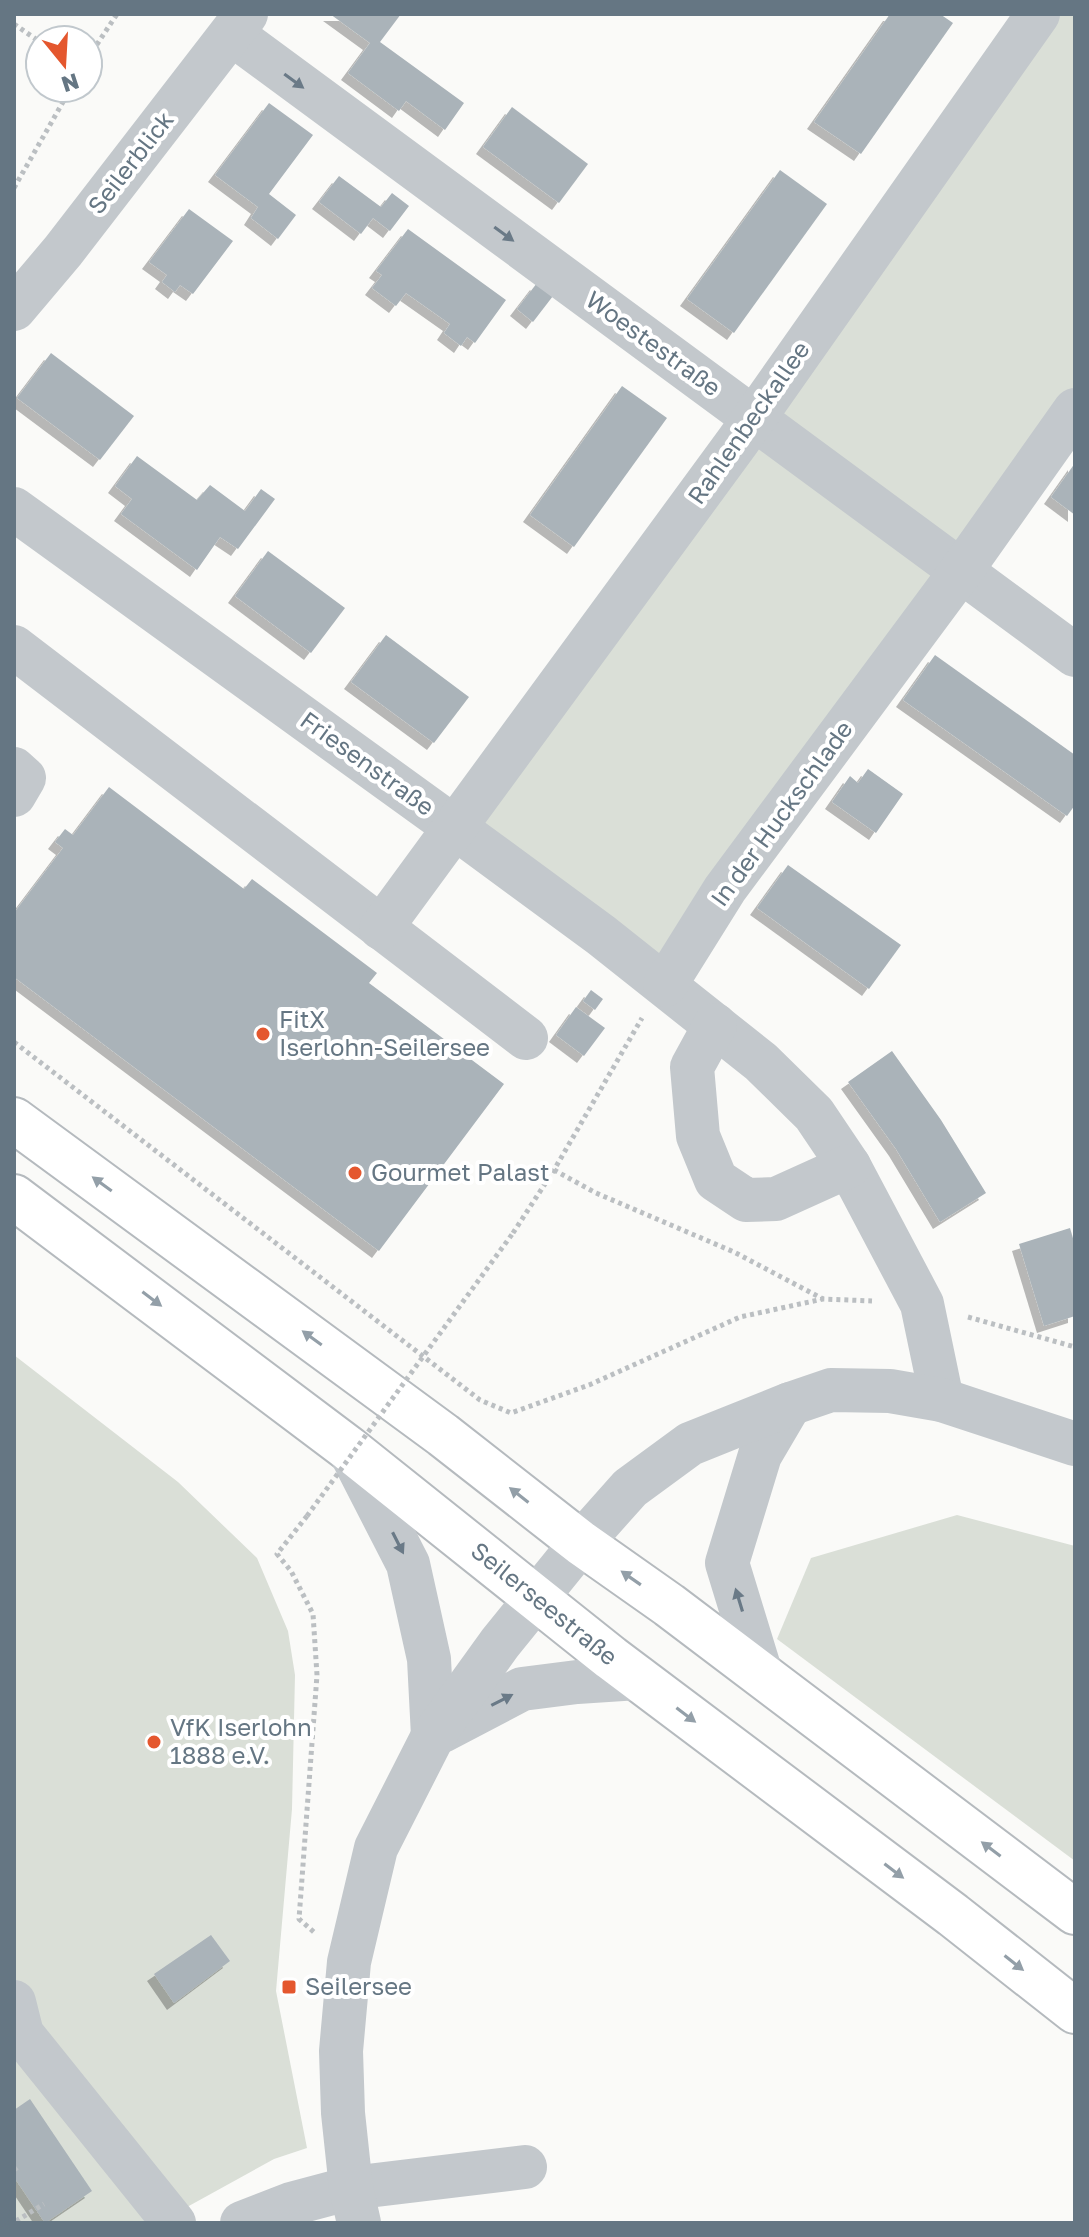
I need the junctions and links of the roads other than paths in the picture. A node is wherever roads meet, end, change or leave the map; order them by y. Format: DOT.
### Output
graph roads {
  1 [pos="1038,14"];
  2 [pos="239,24"];
  3 [pos="14,309"];
  4 [pos="1075,410"];
  5 [pos="752,419"];
  6 [pos="14,509"];
  7 [pos="961,571"];
  8 [pos="14,647"];
  9 [pos="1075,655"];
  10 [pos="14,769"];
  11 [pos="14,795"];
  12 [pos="454,827"];
  13 [pos="381,928"];
  14 [pos="665,985"];
  15 [pos="715,1025"];
  16 [pos="526,1038"];
  17 [pos="14,1120"];
  18 [pos="849,1166"];
  19 [pos="14,1197"];
  20 [pos="942,1400"];
  21 [pos="790,1404"];
  22 [pos="1075,1444"];
  23 [pos="349,1449"];
  24 [pos="581,1543"];
  25 [pos="537,1597"];
  26 [pos="761,1674"];
  27 [pos="638,1678"];
  28 [pos="433,1736"];
  29 [pos="1075,1912"];
  30 [pos="14,2002"];
  31 [pos="1075,2011"];
  32 [pos="525,2167"];
  33 [pos="355,2206"];
  34 [pos="174,2223"];
  35 [pos="242,2223"];
  1 -- 5 [label="street, Rahlenbeckallee"];
  2 -- 3 [label="street, Seilerblick"];
  2 -- 5 [label="street, Woestestraße, one-way"];
  4 -- 7 [label="street, In der Huckschlade"];
  5 -- 7 [label="street, Woestestraße"];
  5 -- 12 [label="street, Rahlenbeckallee"];
  6 -- 12 [label="street, Friesenstraße"];
  7 -- 9 [label="street, Woestestraße"];
  7 -- 14 [label="street, In der Huckschlade"];
  8 -- 13 [label="street"];
  10 -- 11 [label="street"];
  12 -- 13 [label="street, Rahlenbeckallee"];
  12 -- 14 [label="street, Friesenstraße"];
  13 -- 16 [label="street"];
  14 -- 15 [label="street, Friesenstraße"];
  15 -- 18 [label="street, Friesenstraße"];
  15 -- 18 [label="street"];
  24 -- 17 [label="main road, one-way"];
  18 -- 20 [label="street, Friesenstraße"];
  19 -- 23 [label="main road, Seilerseestraße, one-way"];
  20 -- 21 [label="street"];
  20 -- 22 [label="street"];
  21 -- 24 [label="street"];
  26 -- 21 [label="street, one-way"];
  23 -- 25 [label="main road, Seilerseestraße"];
  23 -- 28 [label="street, one-way"];
  24 -- 25 [label="street"];
  26 -- 24 [label="main road, one-way"];
  25 -- 27 [label="main road, Seilerseestraße"];
  25 -- 28 [label="street"];
  29 -- 26 [label="main road, one-way"];
  28 -- 27 [label="street, one-way"];
  27 -- 31 [label="main road, Seilerseestraße, one-way"];
  28 -- 33 [label="street"];
  30 -- 34 [label="street"];
  32 -- 33 [label="street"];
  33 -- 35 [label="street"];
}
